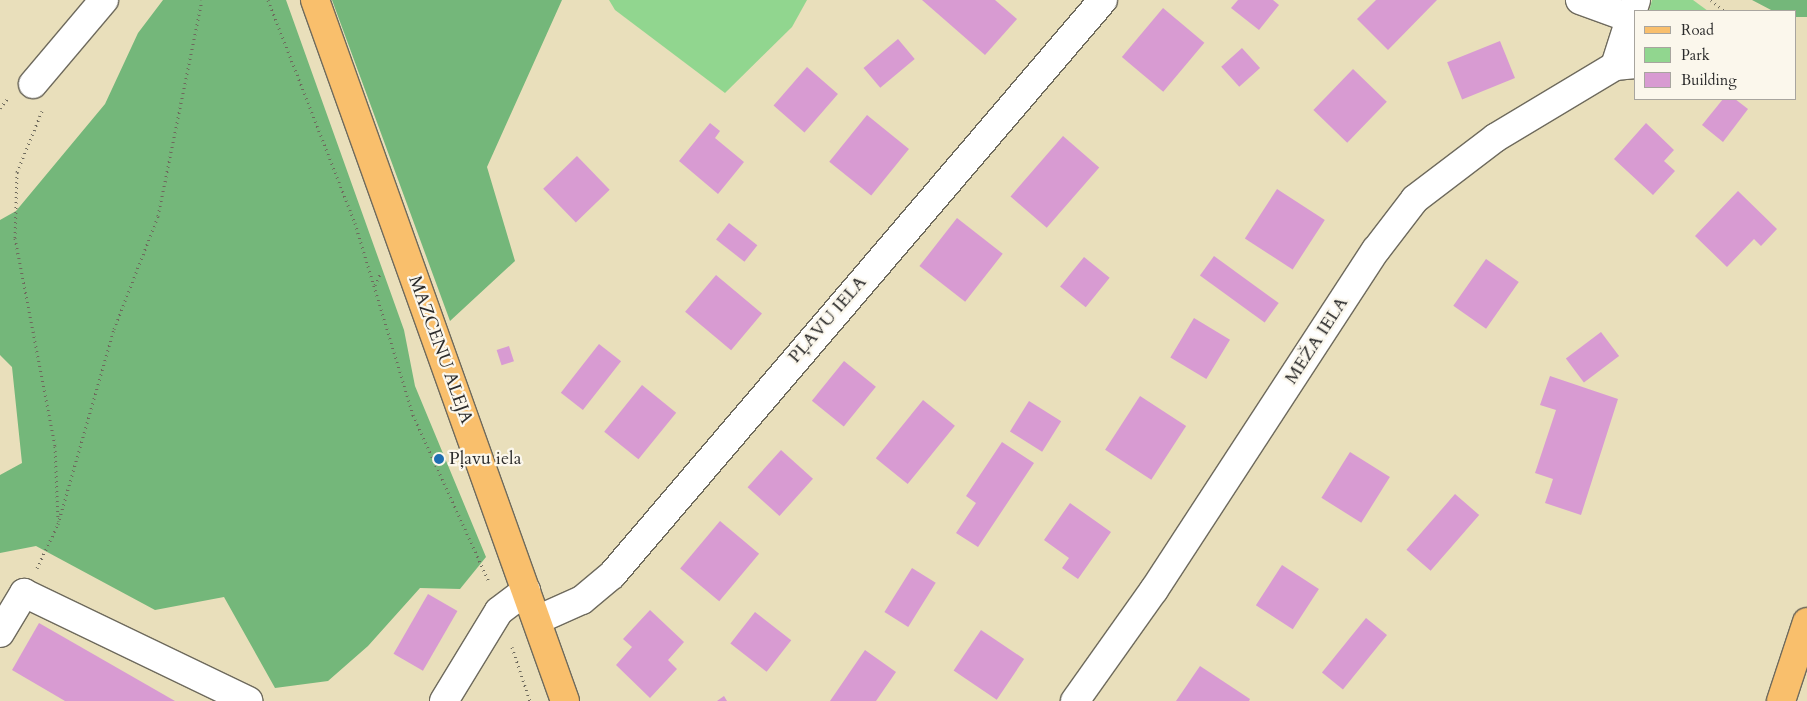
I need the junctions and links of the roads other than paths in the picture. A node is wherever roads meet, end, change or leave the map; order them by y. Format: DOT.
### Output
graph roads {
  1 [pos="104,0"];
  2 [pos="315,0"];
  3 [pos="1103,0"];
  4 [pos="1580,0"];
  5 [pos="1634,9"];
  6 [pos="1626,65"];
  7 [pos="39,76"];
  8 [pos="12,589"];
  9 [pos="526,591"];
  10 [pos="537,620"];
  11 [pos="1807,622"];
  12 [pos="0,633"];
  13 [pos="248,701"];
  14 [pos="444,701"];
  15 [pos="564,701"];
  16 [pos="1075,701"];
  17 [pos="1781,701"];
  1 -- 7 [label="street"];
  2 -- 9 [label="main road, MAZCENU ALEJA"];
  3 -- 10 [label="street, PĻAVU IELA"];
  4 -- 5 [label="street"];
  5 -- 6 [label="street"];
  6 -- 16 [label="street, MEŽA IELA"];
  8 -- 12 [label="street"];
  8 -- 13 [label="street"];
  9 -- 10 [label="main road, MAZCENU ALEJA"];
  9 -- 14 [label="street"];
  10 -- 15 [label="main road, MAZCENU ALEJA"];
  11 -- 17 [label="main road"];
}
